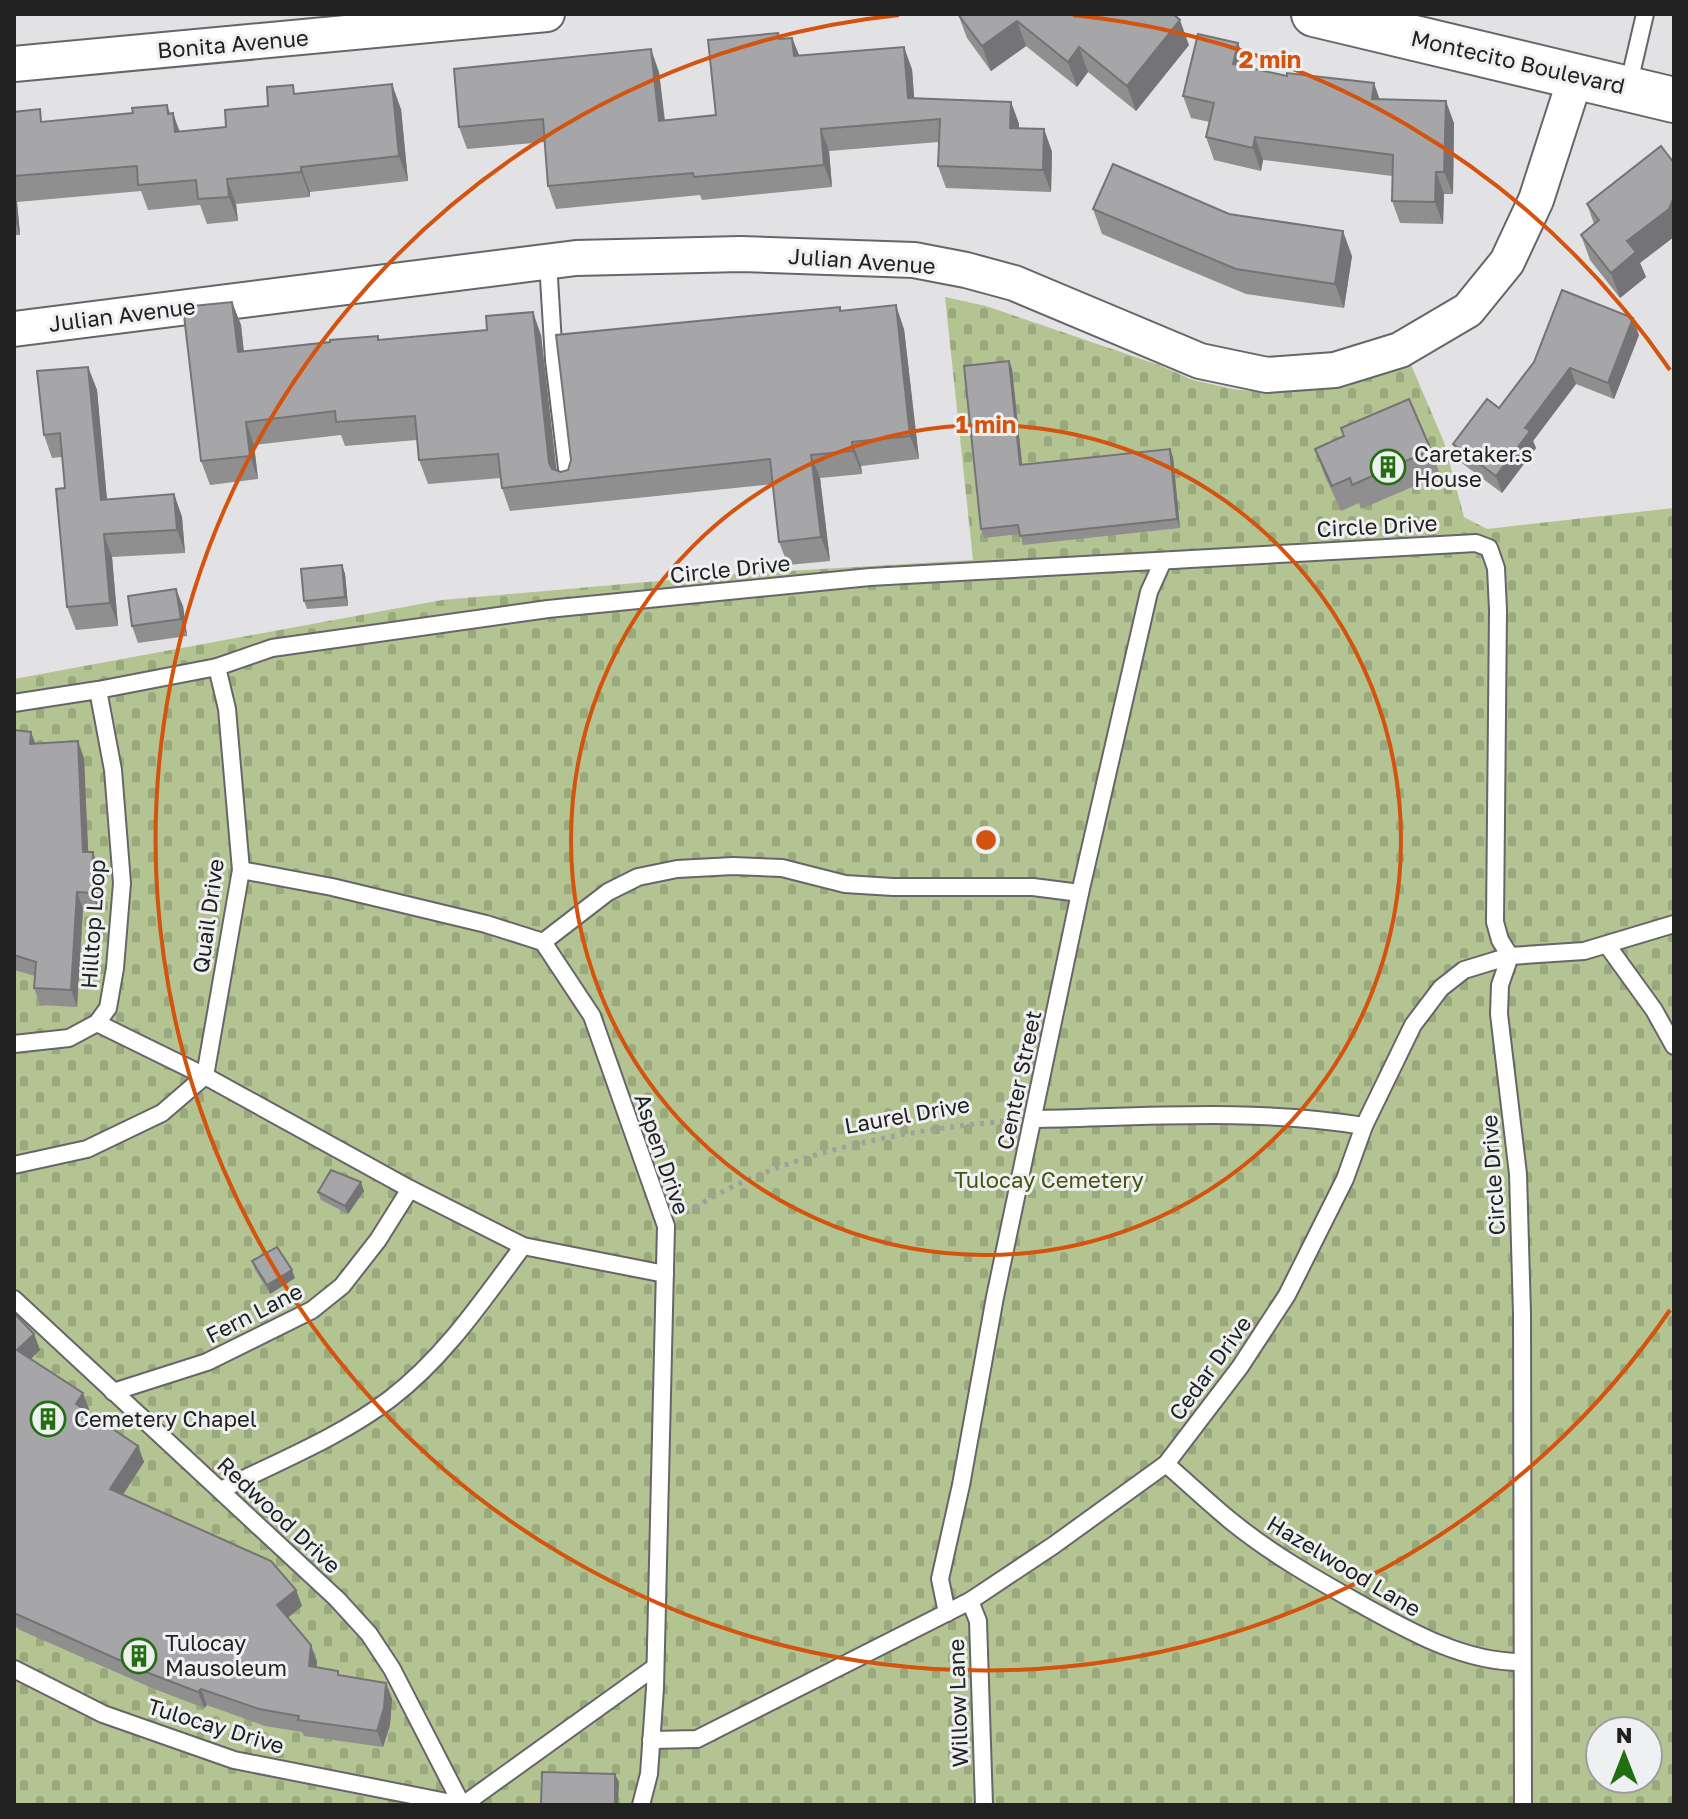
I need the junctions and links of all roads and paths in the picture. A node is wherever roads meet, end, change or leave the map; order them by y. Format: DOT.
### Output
graph roads {
  1 [pos="547,14"];
  2 [pos="1314,14"];
  3 [pos="1645,14"];
  4 [pos="14,64"];
  5 [pos="1576,76"];
  6 [pos="1627,88"];
  7 [pos="1674,100"];
  8 [pos="548,262"];
  9 [pos="14,329"];
  10 [pos="569,485"];
  11 [pos="1163,561"];
  12 [pos="217,667"];
  13 [pos="98,690"];
  14 [pos="14,703"];
  15 [pos="241,870"];
  16 [pos="1080,893"];
  17 [pos="1674,924"];
  18 [pos="543,942"];
  19 [pos="1607,945"];
  20 [pos="1510,956"];
  21 [pos="97,1023"];
  22 [pos="14,1044"];
  23 [pos="1674,1046"];
  24 [pos="205,1076"];
  25 [pos="1033,1119"];
  26 [pos="1364,1126"];
  27 [pos="14,1165"];
  28 [pos="410,1189"];
  29 [pos="666,1226"];
  30 [pos="523,1246"];
  31 [pos="665,1274"];
  32 [pos="14,1299"];
  33 [pos="113,1392"];
  34 [pos="1166,1464"];
  35 [pos="221,1490"];
  36 [pos="970,1601"];
  37 [pos="947,1613"];
  38 [pos="1521,1662"];
  39 [pos="655,1667"];
  40 [pos="14,1669"];
  41 [pos="651,1740"];
  42 [pos="462,1805"];
  43 [pos="641,1805"];
  44 [pos="984,1805"];
  45 [pos="1523,1805"];
  1 -- 4 [label="street, Bonita Avenue"];
  2 -- 5 [label="street, Montecito Boulevard"];
  3 -- 6 [label="lane"];
  5 -- 6 [label="street, Montecito Boulevard"];
  5 -- 8 [label="street, Julian Avenue"];
  6 -- 7 [label="street, Montecito Boulevard"];
  8 -- 9 [label="street, Julian Avenue"];
  8 -- 10 [label="lane"];
  11 -- 12 [label="lane, Circle Drive"];
  11 -- 16 [label="lane, Center Street"];
  11 -- 20 [label="lane, Circle Drive"];
  12 -- 13 [label="lane, Circle Drive"];
  12 -- 15 [label="lane, Quail Drive"];
  13 -- 14 [label="lane, Circle Drive"];
  13 -- 21 [label="lane, Hilltop Loop"];
  15 -- 18 [label="lane"];
  15 -- 24 [label="lane, Quail Drive"];
  16 -- 18 [label="lane"];
  16 -- 25 [label="lane, Center Street"];
  17 -- 19 [label="lane, Cedar Drive"];
  18 -- 29 [label="lane, Aspen Drive"];
  19 -- 20 [label="lane, Cedar Drive"];
  19 -- 23 [label="lane"];
  20 -- 26 [label="lane, Cedar Drive"];
  20 -- 38 [label="lane, Circle Drive"];
  21 -- 22 [label="lane"];
  21 -- 24 [label="lane"];
  24 -- 27 [label="lane"];
  24 -- 28 [label="lane"];
  25 -- 26 [label="lane"];
  25 -- 29 [label="path, Laurel Drive"];
  25 -- 37 [label="lane, Center Street"];
  26 -- 34 [label="lane, Cedar Drive"];
  28 -- 30 [label="lane"];
  28 -- 33 [label="lane, Fern Lane"];
  29 -- 31 [label="lane, Aspen Drive"];
  30 -- 31 [label="lane"];
  30 -- 35 [label="lane"];
  31 -- 39 [label="lane, Aspen Drive"];
  32 -- 33 [label="lane, Redwood Drive"];
  33 -- 35 [label="lane, Redwood Drive"];
  34 -- 36 [label="lane, Cedar Drive"];
  34 -- 38 [label="lane, Hazelwood Lane"];
  35 -- 42 [label="lane, Redwood Drive"];
  36 -- 37 [label="lane, Cedar Drive"];
  36 -- 44 [label="lane, Willow Lane"];
  37 -- 41 [label="lane, Cedar Drive"];
  38 -- 45 [label="lane, Circle Drive"];
  39 -- 41 [label="lane, Aspen Drive"];
  39 -- 42 [label="lane"];
  40 -- 42 [label="lane, Tulocay Drive"];
  41 -- 43 [label="lane, Aspen Drive"];
}
